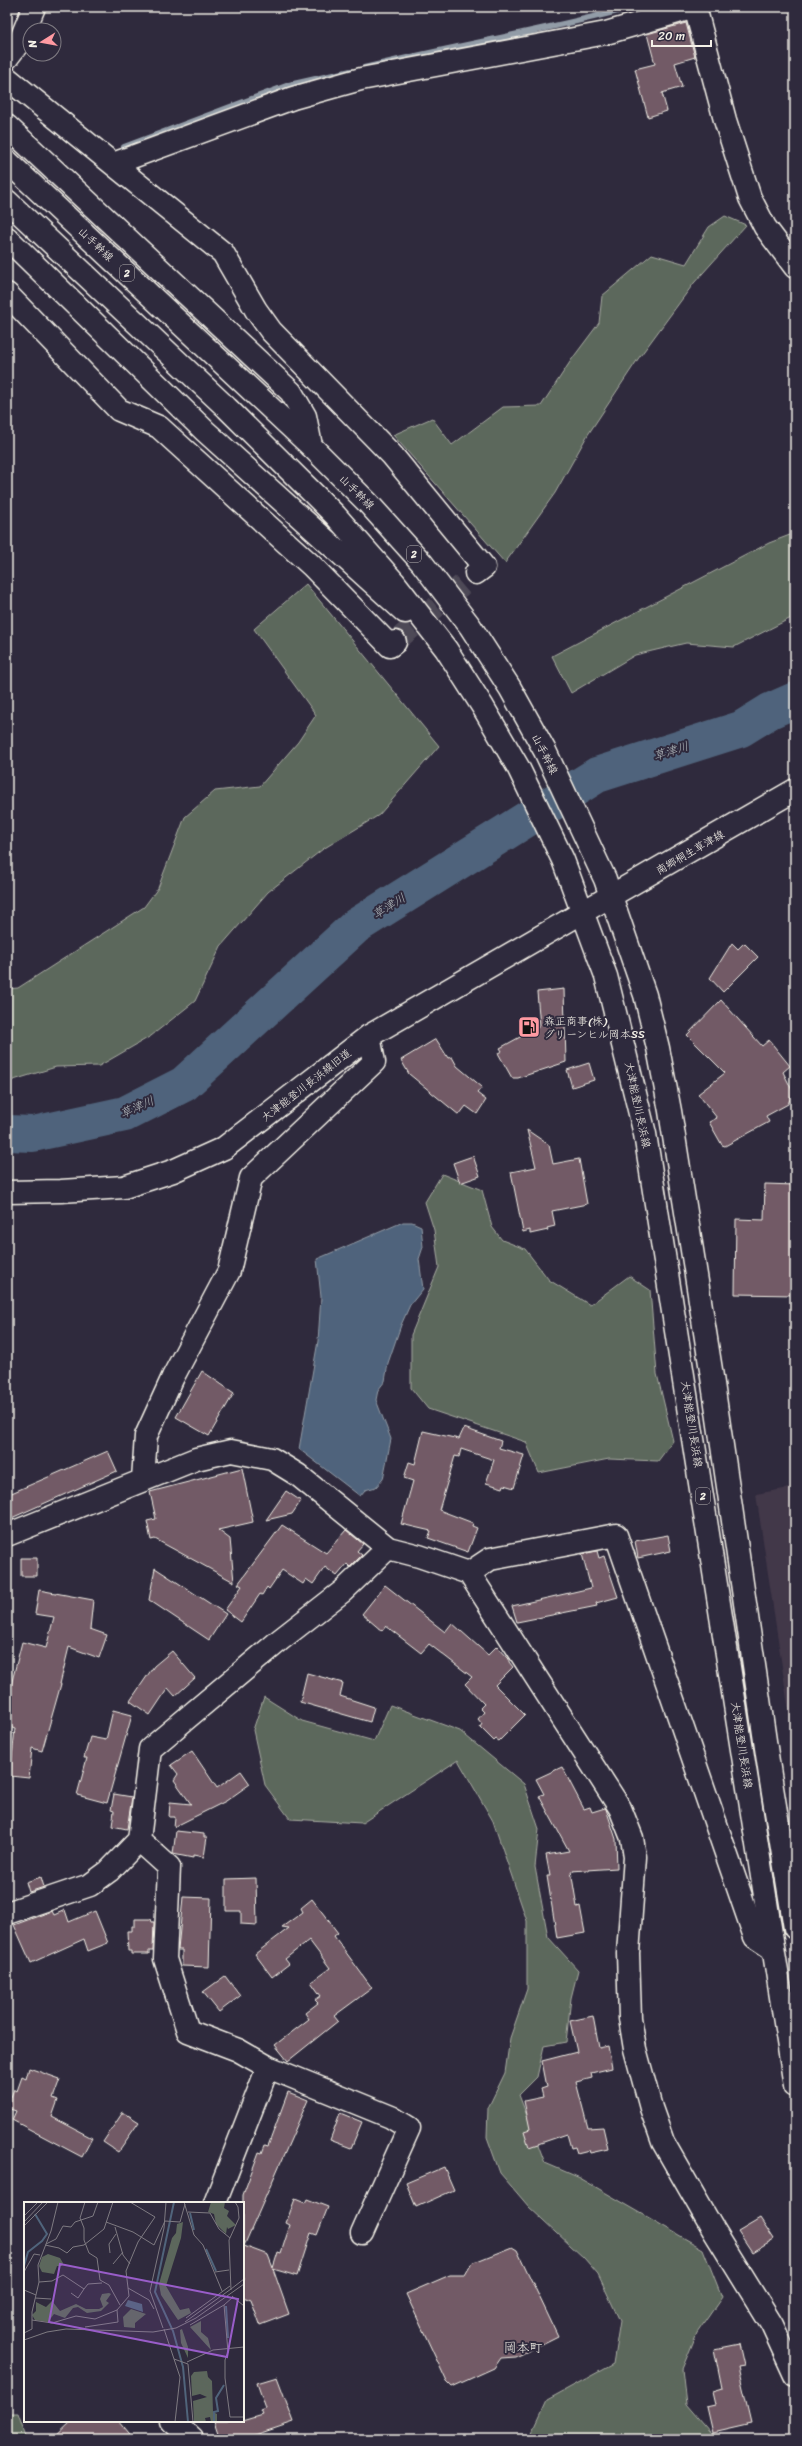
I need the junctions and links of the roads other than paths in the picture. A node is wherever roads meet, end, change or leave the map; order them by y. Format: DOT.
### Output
graph roads {
  1 [pos="34,7"];
  2 [pos="695,7"];
  3 [pos="7,58"];
  4 [pos="7,78"];
  5 [pos="7,126"];
  6 [pos="7,161"];
  7 [pos="113,164"];
  8 [pos="7,201"];
  9 [pos="7,238"];
  10 [pos="795,267"];
  11 [pos="7,294"];
  12 [pos="311,446"];
  13 [pos="476,573"];
  14 [pos="395,642"];
  15 [pos="446,649"];
  16 [pos="795,790"];
  17 [pos="611,897"];
  18 [pos="583,912"];
  19 [pos="369,1036"];
  20 [pos="7,1192"];
  21 [pos="143,1479"];
  22 [pos="7,1535"];
  23 [pos="388,1548"];
  24 [pos="469,1573"];
  25 [pos="139,1840"];
  26 [pos="7,1913"];
  27 [pos="795,1928"];
  28 [pos="773,1949"];
  29 [pos="268,2067"];
  30 [pos="795,2086"];
  31 [pos="215,2202"];
  32 [pos="362,2233"];
  33 [pos="795,2375"];
  34 [pos="173,2422"];
  35 [pos="192,2439"];
  1 -- 3 [label="street"];
  2 -- 7 [label="street"];
  2 -- 10 [label="street"];
  4 -- 7 [label="street"];
  5 -- 12 [label="street"];
  6 -- 12 [label="street, 山手幹線 / 2"];
  7 -- 13 [label="street"];
  8 -- 15 [label="street, 2"];
  9 -- 15 [label="street"];
  11 -- 14 [label="street"];
  12 -- 17 [label="street, 山手幹線 / 2"];
  15 -- 18 [label="street, 2"];
  16 -- 17 [label="street, 南郷桐生草津線"];
  17 -- 18 [label="street, 南郷桐生草津線"];
  17 -- 27 [label="street, 大津能登川長浜線 / 2"];
  18 -- 19 [label="street, 大津能登川長浜線旧道"];
  18 -- 28 [label="street, 大津能登川長浜線 / 2"];
  19 -- 20 [label="street, 大津能登川長浜線旧道"];
  19 -- 21 [label="street"];
  21 -- 22 [label="street"];
  21 -- 23 [label="street"];
  23 -- 24 [label="street"];
  23 -- 25 [label="street"];
  24 -- 28 [label="street"];
  24 -- 33 [label="street"];
  25 -- 26 [label="street"];
  25 -- 29 [label="street"];
  28 -- 30 [label="street, 大津能登川長浜線 / 2"];
  29 -- 31 [label="street"];
  29 -- 32 [label="street"];
  34 -- 35 [label="street"];
}
